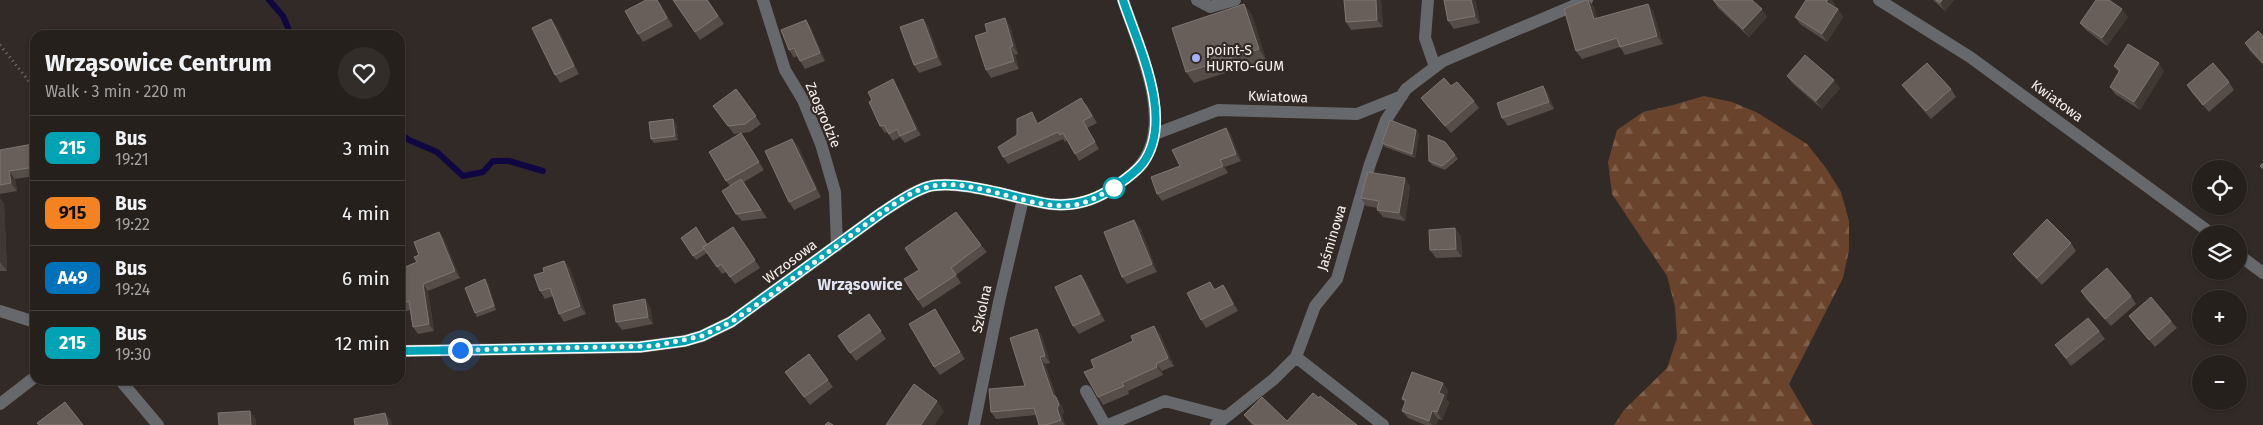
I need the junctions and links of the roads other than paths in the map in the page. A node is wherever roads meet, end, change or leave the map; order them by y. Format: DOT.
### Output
graph roads {
  1 [pos="763,0"];
  2 [pos="1124,0"];
  3 [pos="1197,0"];
  4 [pos="1235,0"];
  5 [pos="1428,0"];
  6 [pos="1587,0"];
  7 [pos="1879,0"];
  8 [pos="1435,67"];
  9 [pos="1402,96"];
  10 [pos="1155,134"];
  11 [pos="1023,199"];
  12 [pos="2200,225"];
  13 [pos="837,246"];
  14 [pos="2247,261"];
  15 [pos="2263,273"];
  16 [pos="0,311"];
  17 [pos="30,320"];
  18 [pos="405,351"];
  19 [pos="1296,356"];
  20 [pos="30,381"];
  21 [pos="124,385"];
  22 [pos="1086,391"];
  23 [pos="0,404"];
  24 [pos="1226,417"];
  25 [pos="158,425"];
  26 [pos="974,425"];
  27 [pos="1106,425"];
  28 [pos="1216,425"];
  29 [pos="1383,425"];
  1 -- 13 [label="street, Zaogrodzie"];
  2 -- 10 [label="street"];
  3 -- 4 [label="street"];
  5 -- 8 [label="street"];
  6 -- 8 [label="street"];
  7 -- 12 [label="street, Kwiatowa"];
  8 -- 9 [label="street, Jaśminowa"];
  9 -- 10 [label="street, Kwiatowa"];
  9 -- 19 [label="street, Jaśminowa"];
  10 -- 11 [label="street, Wrzosowa"];
  11 -- 13 [label="street, Wrzosowa"];
  11 -- 26 [label="street, Szkolna"];
  13 -- 18 [label="street, Wrzosowa"];
  14 -- 15 [label="street"];
  16 -- 17 [label="street"];
  19 -- 24 [label="street, Jaśminowa"];
  19 -- 29 [label="street"];
  20 -- 23 [label="street"];
  21 -- 25 [label="street"];
  22 -- 27 [label="street"];
  24 -- 27 [label="street"];
  24 -- 28 [label="street, Jaśminowa"];
}
